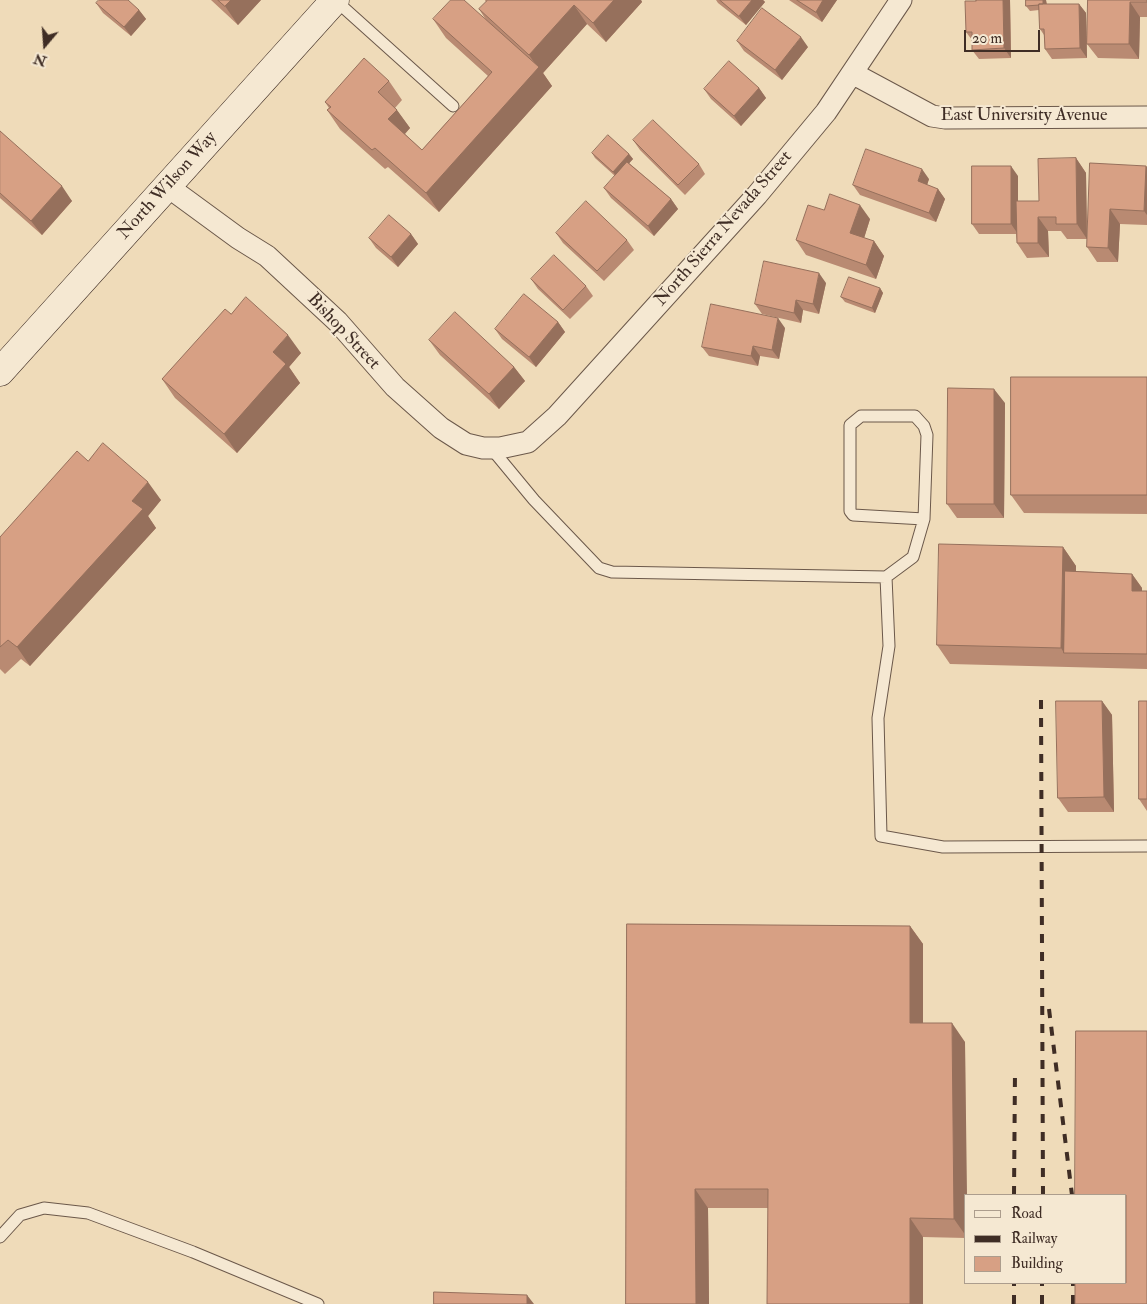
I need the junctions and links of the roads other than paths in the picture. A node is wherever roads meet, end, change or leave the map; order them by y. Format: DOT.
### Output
graph roads {
  1 [pos="335,0"];
  2 [pos="901,0"];
  3 [pos="852,73"];
  4 [pos="453,106"];
  5 [pos="1147,117"];
  6 [pos="167,186"];
  7 [pos="0,372"];
  8 [pos="528,442"];
  9 [pos="491,448"];
  10 [pos="924,519"];
  11 [pos="886,577"];
  12 [pos="1147,846"];
  13 [pos="0,1236"];
  14 [pos="318,1304"];
  1 -- 4 [label="lane"];
  1 -- 6 [label="main road, North Wilson Way"];
  2 -- 3 [label="street, North Sierra Nevada Street"];
  3 -- 5 [label="street, East University Avenue"];
  3 -- 8 [label="street, North Sierra Nevada Street"];
  6 -- 7 [label="main road, North Wilson Way"];
  6 -- 9 [label="street, Bishop Street"];
  8 -- 9 [label="street, Bishop Street"];
  9 -- 11 [label="lane"];
  10 -- 10 [label="lane"];
  10 -- 11 [label="lane"];
  11 -- 12 [label="lane"];
  13 -- 14 [label="lane"];
}
